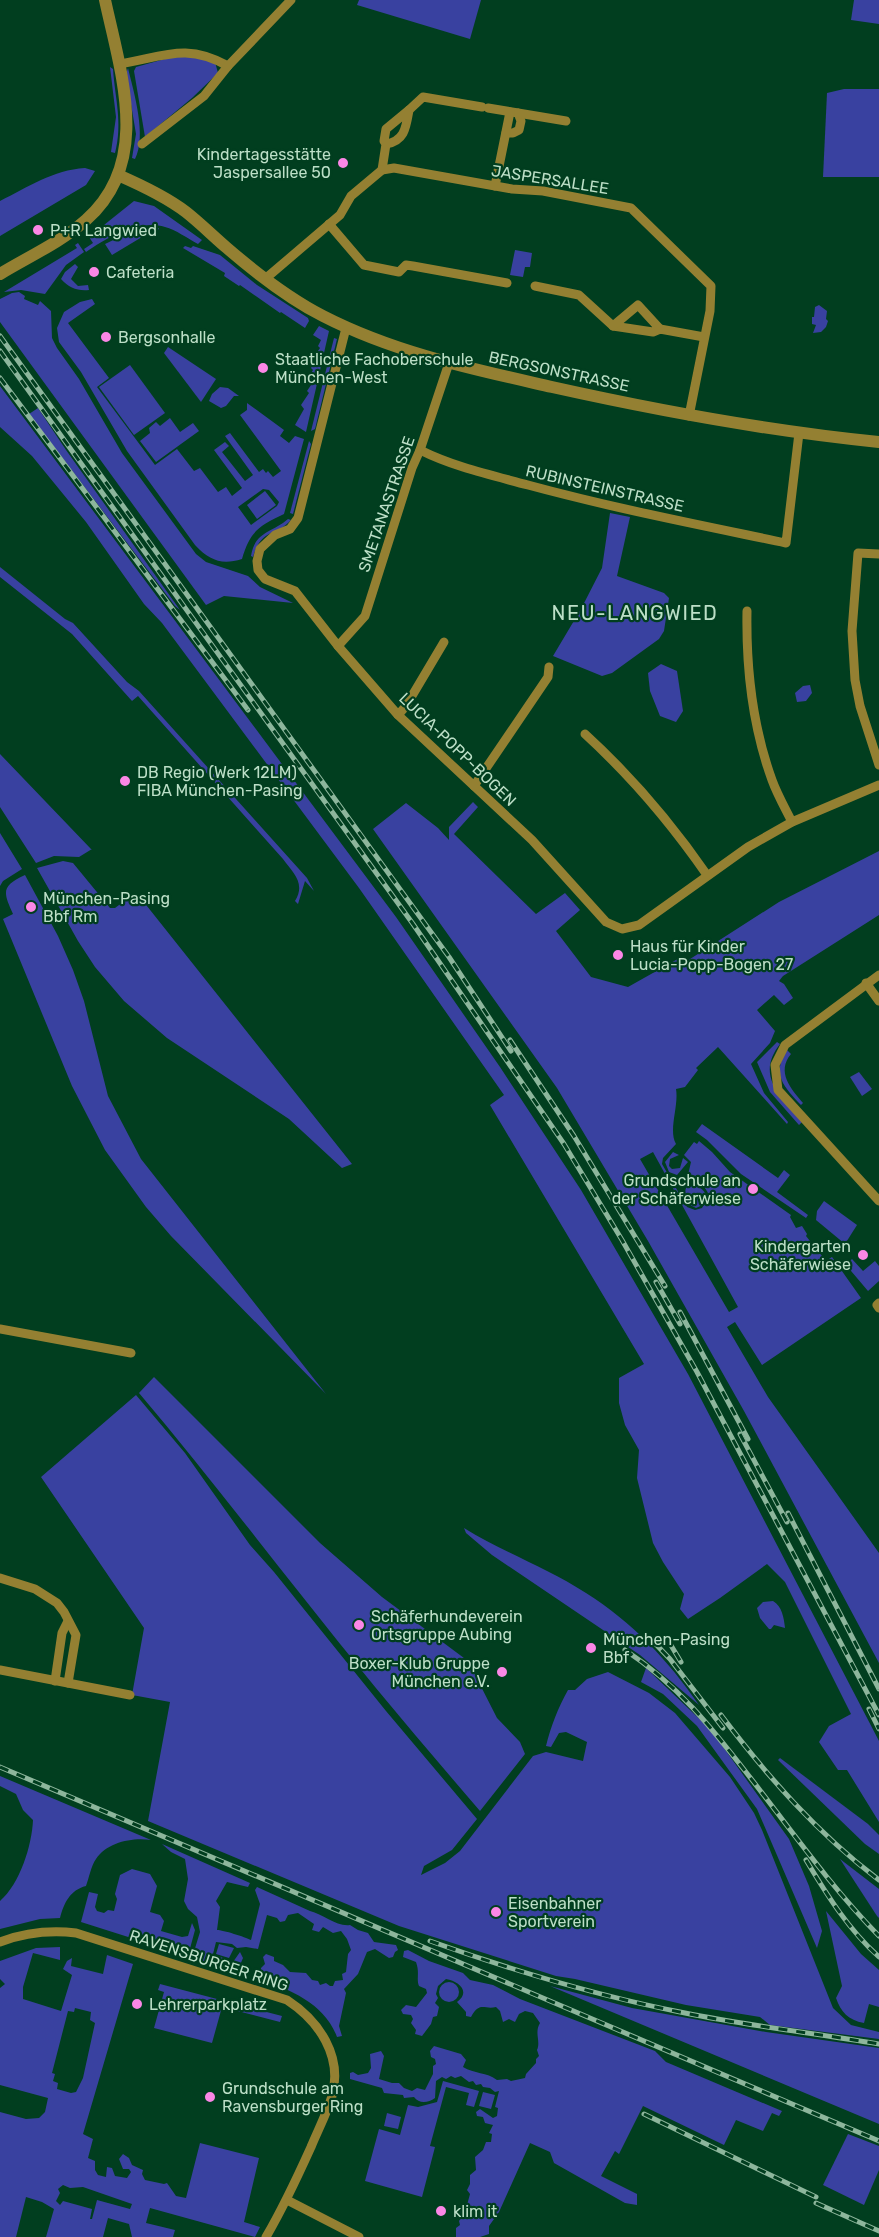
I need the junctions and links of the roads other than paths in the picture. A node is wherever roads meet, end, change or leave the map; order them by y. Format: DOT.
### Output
graph roads {
  1 [pos="105,0"];
  2 [pos="291,0"];
  3 [pos="119,64"];
  4 [pos="228,66"];
  5 [pos="409,110"];
  6 [pos="514,112"];
  7 [pos="566,121"];
  8 [pos="142,144"];
  9 [pos="386,144"];
  10 [pos="382,170"];
  11 [pos="118,175"];
  12 [pos="495,186"];
  13 [pos="329,224"];
  14 [pos="0,274"];
  15 [pos="265,279"];
  16 [pos="507,283"];
  17 [pos="535,286"];
  18 [pos="613,326"];
  19 [pos="346,328"];
  20 [pos="660,329"];
  21 [pos="704,337"];
  22 [pos="449,363"];
  23 [pos="689,416"];
  24 [pos="799,433"];
  25 [pos="879,442"];
  26 [pos="420,450"];
  27 [pos="879,554"];
  28 [pos="747,611"];
  29 [pos="444,642"];
  30 [pos="338,646"];
  31 [pos="549,667"];
  32 [pos="398,715"];
  33 [pos="585,734"];
  34 [pos="879,765"];
  35 [pos="879,785"];
  36 [pos="474,786"];
  37 [pos="792,822"];
  38 [pos="707,875"];
  39 [pos="879,975"];
  40 [pos="866,983"];
  41 [pos="879,1000"];
  42 [pos="879,1201"];
  43 [pos="879,1303"];
  44 [pos="879,1308"];
  45 [pos="0,1329"];
  46 [pos="131,1353"];
  47 [pos="0,1578"];
  48 [pos="68,1621"];
  49 [pos="0,1670"];
  50 [pos="55,1681"];
  51 [pos="68,1683"];
  52 [pos="130,1695"];
  53 [pos="0,1942"];
  54 [pos="287,2200"];
  55 [pos="266,2237"];
  56 [pos="359,2237"];
  1 -- 3 [label="street"];
  2 -- 4 [label="street"];
  3 -- 4 [label="street"];
  3 -- 11 [label="street"];
  4 -- 8 [label="street"];
  5 -- 6 [label="street"];
  5 -- 9 [label="street"];
  5 -- 9 [label="street"];
  6 -- 7 [label="street"];
  6 -- 12 [label="street"];
  9 -- 10 [label="street"];
  10 -- 12 [label="street, JASPERSALLEE"];
  10 -- 13 [label="street"];
  11 -- 14 [label="street"];
  11 -- 15 [label="street, BERGSONSTRASSE"];
  12 -- 21 [label="street, JASPERSALLEE"];
  13 -- 15 [label="street"];
  13 -- 16 [label="street"];
  15 -- 19 [label="street, BERGSONSTRASSE"];
  17 -- 18 [label="street"];
  18 -- 20 [label="street"];
  18 -- 20 [label="street"];
  19 -- 22 [label="street, BERGSONSTRASSE"];
  19 -- 30 [label="street, LUCIA-POPP-BOGEN"];
  20 -- 21 [label="street"];
  21 -- 23 [label="street, JASPERSALLEE"];
  22 -- 23 [label="street, BERGSONSTRASSE"];
  22 -- 26 [label="street, SMETANASTRASSE"];
  23 -- 24 [label="street, BERGSONSTRASSE"];
  24 -- 25 [label="street, BERGSONSTRASSE"];
  24 -- 26 [label="street, RUBINSTEINSTRASSE"];
  26 -- 30 [label="street, SMETANASTRASSE"];
  27 -- 34 [label="street"];
  28 -- 37 [label="street"];
  29 -- 32 [label="street"];
  30 -- 32 [label="street, LUCIA-POPP-BOGEN"];
  31 -- 36 [label="street"];
  32 -- 36 [label="street, LUCIA-POPP-BOGEN"];
  33 -- 38 [label="street"];
  35 -- 37 [label="street, LUCIA-POPP-BOGEN"];
  36 -- 38 [label="street, LUCIA-POPP-BOGEN"];
  37 -- 38 [label="street, LUCIA-POPP-BOGEN"];
  39 -- 40 [label="street"];
  40 -- 41 [label="street"];
  40 -- 42 [label="street"];
  43 -- 44 [label="street"];
  45 -- 46 [label="street"];
  47 -- 48 [label="street"];
  48 -- 50 [label="street"];
  48 -- 51 [label="street"];
  49 -- 50 [label="street"];
  50 -- 51 [label="street"];
  51 -- 52 [label="street"];
  53 -- 54 [label="street, RAVENSBURGER RING"];
  54 -- 55 [label="street, RAVENSBURGER RING"];
  54 -- 56 [label="street"];
}
